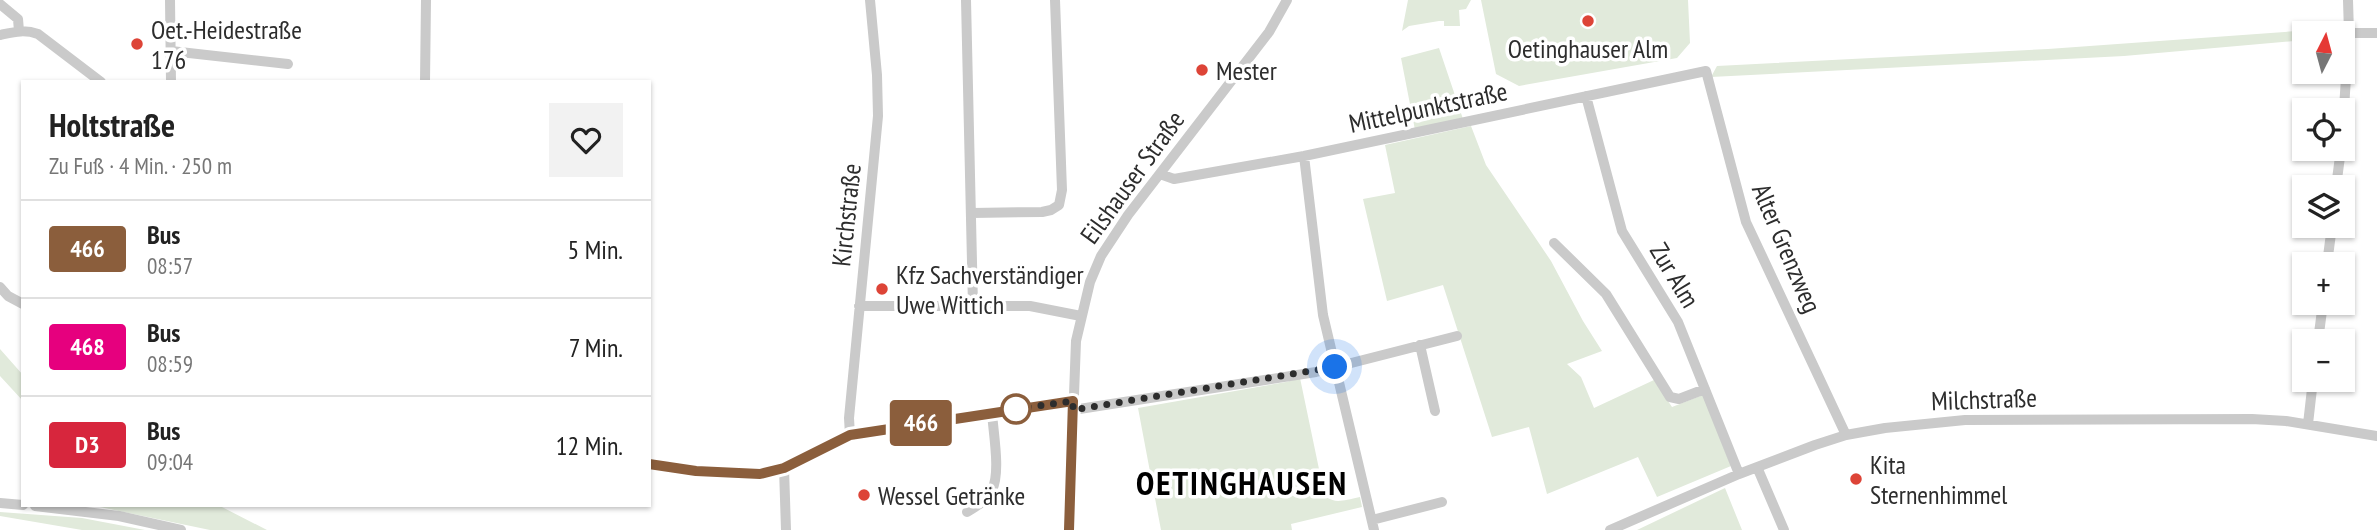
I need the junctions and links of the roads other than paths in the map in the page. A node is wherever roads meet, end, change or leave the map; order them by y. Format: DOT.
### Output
graph roads {
  1 [pos="170,0"];
  2 [pos="426,0"];
  3 [pos="870,0"];
  4 [pos="966,0"];
  5 [pos="1055,0"];
  6 [pos="1286,0"];
  7 [pos="2348,0"];
  8 [pos="0,4"];
  9 [pos="2349,21"];
  10 [pos="19,31"];
  11 [pos="2356,33"];
  12 [pos="2377,33"];
  13 [pos="0,35"];
  14 [pos="171,51"];
  15 [pos="288,64"];
  16 [pos="1706,71"];
  17 [pos="96,80"];
  18 [pos="172,80"];
  19 [pos="425,80"];
  20 [pos="1586,96"];
  21 [pos="1304,156"];
  22 [pos="1160,174"];
  23 [pos="972,213"];
  24 [pos="1554,243"];
  25 [pos="0,287"];
  26 [pos="21,303"];
  27 [pos="859,306"];
  28 [pos="973,306"];
  29 [pos="1081,316"];
  30 [pos="1457,336"];
  31 [pos="1420,345"];
  32 [pos="1335,367"];
  33 [pos="1705,388"];
  34 [pos="2312,392"];
  35 [pos="1073,406"];
  36 [pos="1435,411"];
  37 [pos="992,412"];
  38 [pos="2308,424"];
  39 [pos="850,435"];
  40 [pos="1846,435"];
  41 [pos="2377,436"];
  42 [pos="651,464"];
  43 [pos="1757,467"];
  44 [pos="784,468"];
  45 [pos="1739,474"];
  46 [pos="1442,502"];
  47 [pos="0,503"];
  48 [pos="21,505"];
  49 [pos="69,507"];
  50 [pos="967,512"];
  51 [pos="1373,525"];
  52 [pos="181,530"];
  53 [pos="786,530"];
  54 [pos="1069,530"];
  55 [pos="1611,530"];
  56 [pos="1784,530"];
  1 -- 14 [label="street"];
  2 -- 19 [label="street"];
  3 -- 27 [label="street, Kirchstraße"];
  4 -- 23 [label="street"];
  5 -- 23 [label="street"];
  6 -- 22 [label="street, Eilshauser Straße"];
  7 -- 9 [label="street"];
  8 -- 10 [label="street"];
  10 -- 13 [label="street"];
  10 -- 17 [label="street"];
  11 -- 12 [label="street"];
  14 -- 15 [label="street"];
  14 -- 18 [label="street"];
  16 -- 20 [label="street, Mittelpunktstraße"];
  16 -- 40 [label="street, Alter Grenzweg"];
  20 -- 21 [label="street, Mittelpunktstraße"];
  20 -- 33 [label="street, Zur Alm"];
  21 -- 22 [label="street, Mittelpunktstraße"];
  21 -- 32 [label="street"];
  22 -- 29 [label="street, Eilshauser Straße"];
  23 -- 28 [label="street"];
  24 -- 33 [label="street"];
  25 -- 26 [label="street"];
  27 -- 28 [label="street"];
  27 -- 39 [label="street, Kirchstraße"];
  28 -- 29 [label="street"];
  29 -- 35 [label="street, Eilshauser Straße"];
  30 -- 31 [label="street"];
  31 -- 32 [label="street"];
  31 -- 36 [label="street"];
  32 -- 35 [label="street"];
  32 -- 51 [label="street"];
  33 -- 45 [label="street, Zur Alm"];
  34 -- 38 [label="street"];
  35 -- 37 [label="street"];
  35 -- 54 [label="street, Eilshauser Straße"];
  37 -- 39 [label="street"];
  37 -- 50 [label="street"];
  38 -- 40 [label="street, Milchstraße"];
  38 -- 41 [label="street, Milchstraße"];
  39 -- 44 [label="street"];
  40 -- 43 [label="street, Milchstraße"];
  42 -- 44 [label="street"];
  43 -- 45 [label="street, Milchstraße"];
  43 -- 56 [label="street"];
  44 -- 53 [label="street"];
  45 -- 55 [label="street, Milchstraße"];
  46 -- 51 [label="street"];
  47 -- 48 [label="street"];
  49 -- 52 [label="street"];
}
